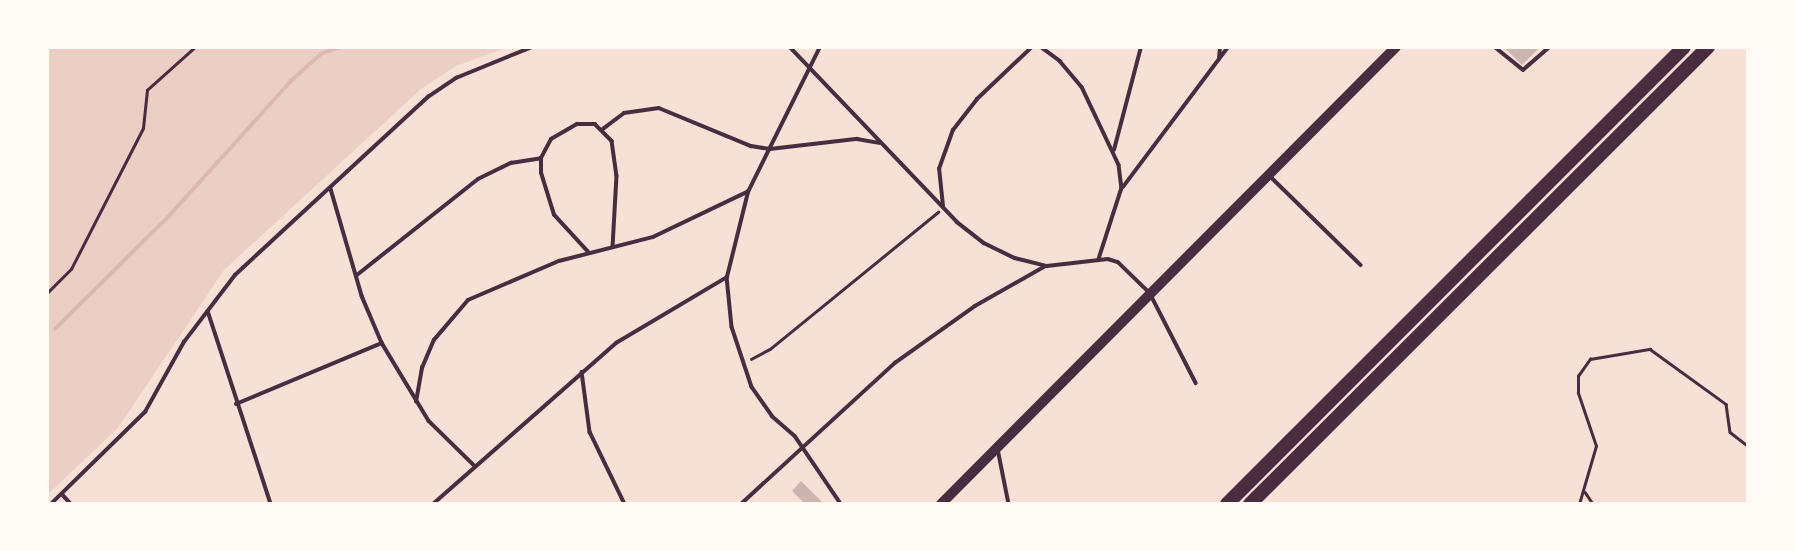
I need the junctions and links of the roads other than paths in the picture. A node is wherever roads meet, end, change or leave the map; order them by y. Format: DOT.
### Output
graph roads {
  1 [pos="532,47"];
  2 [pos="790,47"];
  3 [pos="820,47"];
  4 [pos="1032,47"];
  5 [pos="1041,47"];
  6 [pos="1141,47"];
  7 [pos="1220,47"];
  8 [pos="1228,47"];
  9 [pos="1396,47"];
  10 [pos="1495,47"];
  11 [pos="1549,47"];
  12 [pos="1684,47"];
  13 [pos="1708,47"];
  14 [pos="1218,61"];
  15 [pos="812,70"];
  16 [pos="603,129"];
  17 [pos="882,143"];
  18 [pos="770,149"];
  19 [pos="1114,151"];
  20 [pos="541,158"];
  21 [pos="1268,175"];
  22 [pos="1122,188"];
  23 [pos="331,189"];
  24 [pos="748,192"];
  25 [pos="944,208"];
  26 [pos="613,247"];
  27 [pos="588,252"];
  28 [pos="1098,260"];
  29 [pos="1361,265"];
  30 [pos="1047,266"];
  31 [pos="357,275"];
  32 [pos="727,277"];
  33 [pos="1150,293"];
  34 [pos="208,311"];
  35 [pos="382,343"];
  36 [pos="582,371"];
  37 [pos="1196,383"];
  38 [pos="416,402"];
  39 [pos="236,404"];
  40 [pos="802,446"];
  41 [pos="998,447"];
  42 [pos="474,465"];
  43 [pos="62,494"];
  44 [pos="51,504"];
  45 [pos="71,504"];
  46 [pos="271,504"];
  47 [pos="433,504"];
  48 [pos="625,504"];
  49 [pos="741,504"];
  50 [pos="841,504"];
  51 [pos="941,504"];
  52 [pos="1009,504"];
  53 [pos="1227,504"];
  54 [pos="1250,504"];
  1 -- 23 [label="lane"];
  2 -- 15 [label="lane"];
  3 -- 15 [label="lane"];
  4 -- 25 [label="lane"];
  5 -- 19 [label="lane"];
  6 -- 19 [label="lane"];
  7 -- 14 [label="lane"];
  8 -- 14 [label="lane"];
  9 -- 21 [label="street"];
  10 -- 11 [label="lane"];
  12 -- 53 [label="highway"];
  13 -- 54 [label="highway"];
  14 -- 22 [label="lane"];
  15 -- 17 [label="lane"];
  15 -- 18 [label="lane"];
  16 -- 18 [label="lane"];
  16 -- 20 [label="lane"];
  16 -- 26 [label="lane"];
  17 -- 18 [label="lane"];
  17 -- 25 [label="lane"];
  18 -- 24 [label="lane"];
  19 -- 22 [label="lane"];
  20 -- 27 [label="lane"];
  20 -- 31 [label="lane"];
  21 -- 29 [label="lane"];
  21 -- 33 [label="street"];
  22 -- 28 [label="lane"];
  23 -- 31 [label="lane"];
  23 -- 34 [label="lane"];
  24 -- 26 [label="lane"];
  24 -- 32 [label="lane"];
  25 -- 30 [label="lane"];
  26 -- 27 [label="lane"];
  27 -- 38 [label="lane"];
  28 -- 30 [label="lane"];
  28 -- 33 [label="lane"];
  30 -- 40 [label="lane"];
  31 -- 35 [label="lane"];
  32 -- 36 [label="lane"];
  32 -- 40 [label="lane"];
  33 -- 37 [label="lane"];
  33 -- 41 [label="street"];
  34 -- 39 [label="lane"];
  34 -- 43 [label="lane"];
  35 -- 38 [label="lane"];
  35 -- 39 [label="lane"];
  36 -- 42 [label="lane"];
  36 -- 48 [label="lane"];
  38 -- 42 [label="lane"];
  39 -- 46 [label="lane"];
  40 -- 49 [label="lane"];
  40 -- 50 [label="lane"];
  41 -- 51 [label="street"];
  41 -- 52 [label="lane"];
  42 -- 47 [label="lane"];
  43 -- 44 [label="lane"];
  43 -- 45 [label="lane"];
}
